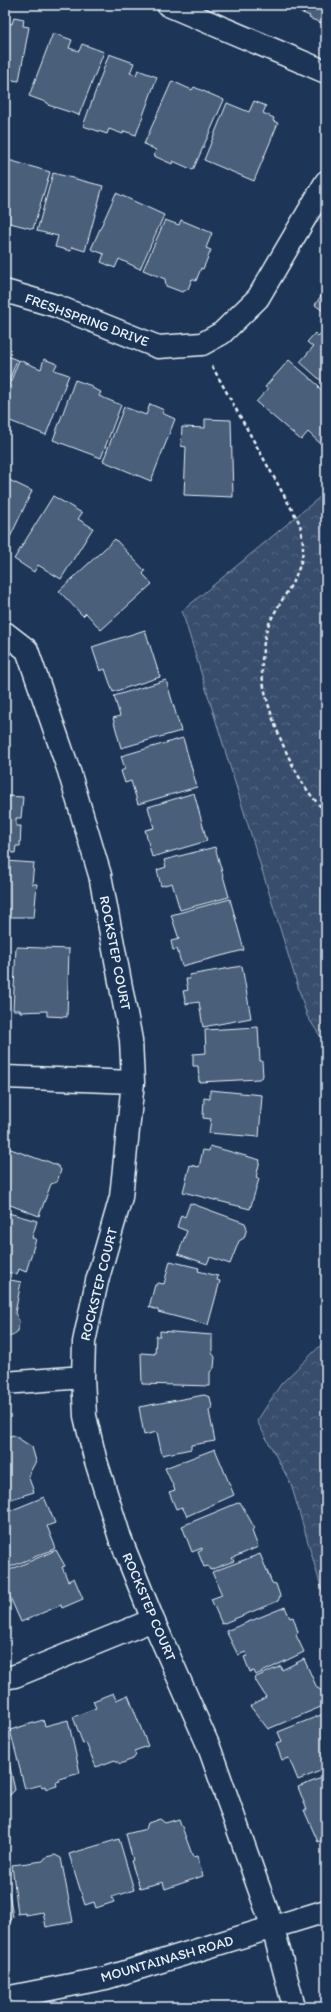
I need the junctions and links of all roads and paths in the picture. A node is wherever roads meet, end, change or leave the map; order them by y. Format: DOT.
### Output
graph roads {
  1 [pos="168,5"];
  2 [pos="326,72"];
  3 [pos="326,182"];
  4 [pos="5,291"];
  5 [pos="202,344"];
  6 [pos="5,633"];
  7 [pos="326,811"];
  8 [pos="5,1077"];
  9 [pos="133,1082"];
  10 [pos="83,1377"];
  11 [pos="5,1383"];
  12 [pos="153,1620"];
  13 [pos="5,1678"];
  14 [pos="326,1911"];
  15 [pos="273,1928"];
  16 [pos="5,1998"];
  17 [pos="294,2007"];
  1 -- 2 [label="street"];
  3 -- 5 [label="street, FRESHSPRING DRIVE"];
  4 -- 5 [label="street, FRESHSPRING DRIVE"];
  5 -- 7 [label="path"];
  6 -- 9 [label="street, ROCKSTEP COURT"];
  8 -- 9 [label="street"];
  9 -- 10 [label="street, ROCKSTEP COURT"];
  10 -- 11 [label="street"];
  10 -- 12 [label="street, ROCKSTEP COURT"];
  12 -- 13 [label="street"];
  12 -- 15 [label="street, ROCKSTEP COURT"];
  14 -- 15 [label="street, MOUNTAINASH ROAD"];
  15 -- 16 [label="street, MOUNTAINASH ROAD"];
  15 -- 17 [label="street, ROCKSTEP COURT"];
}
